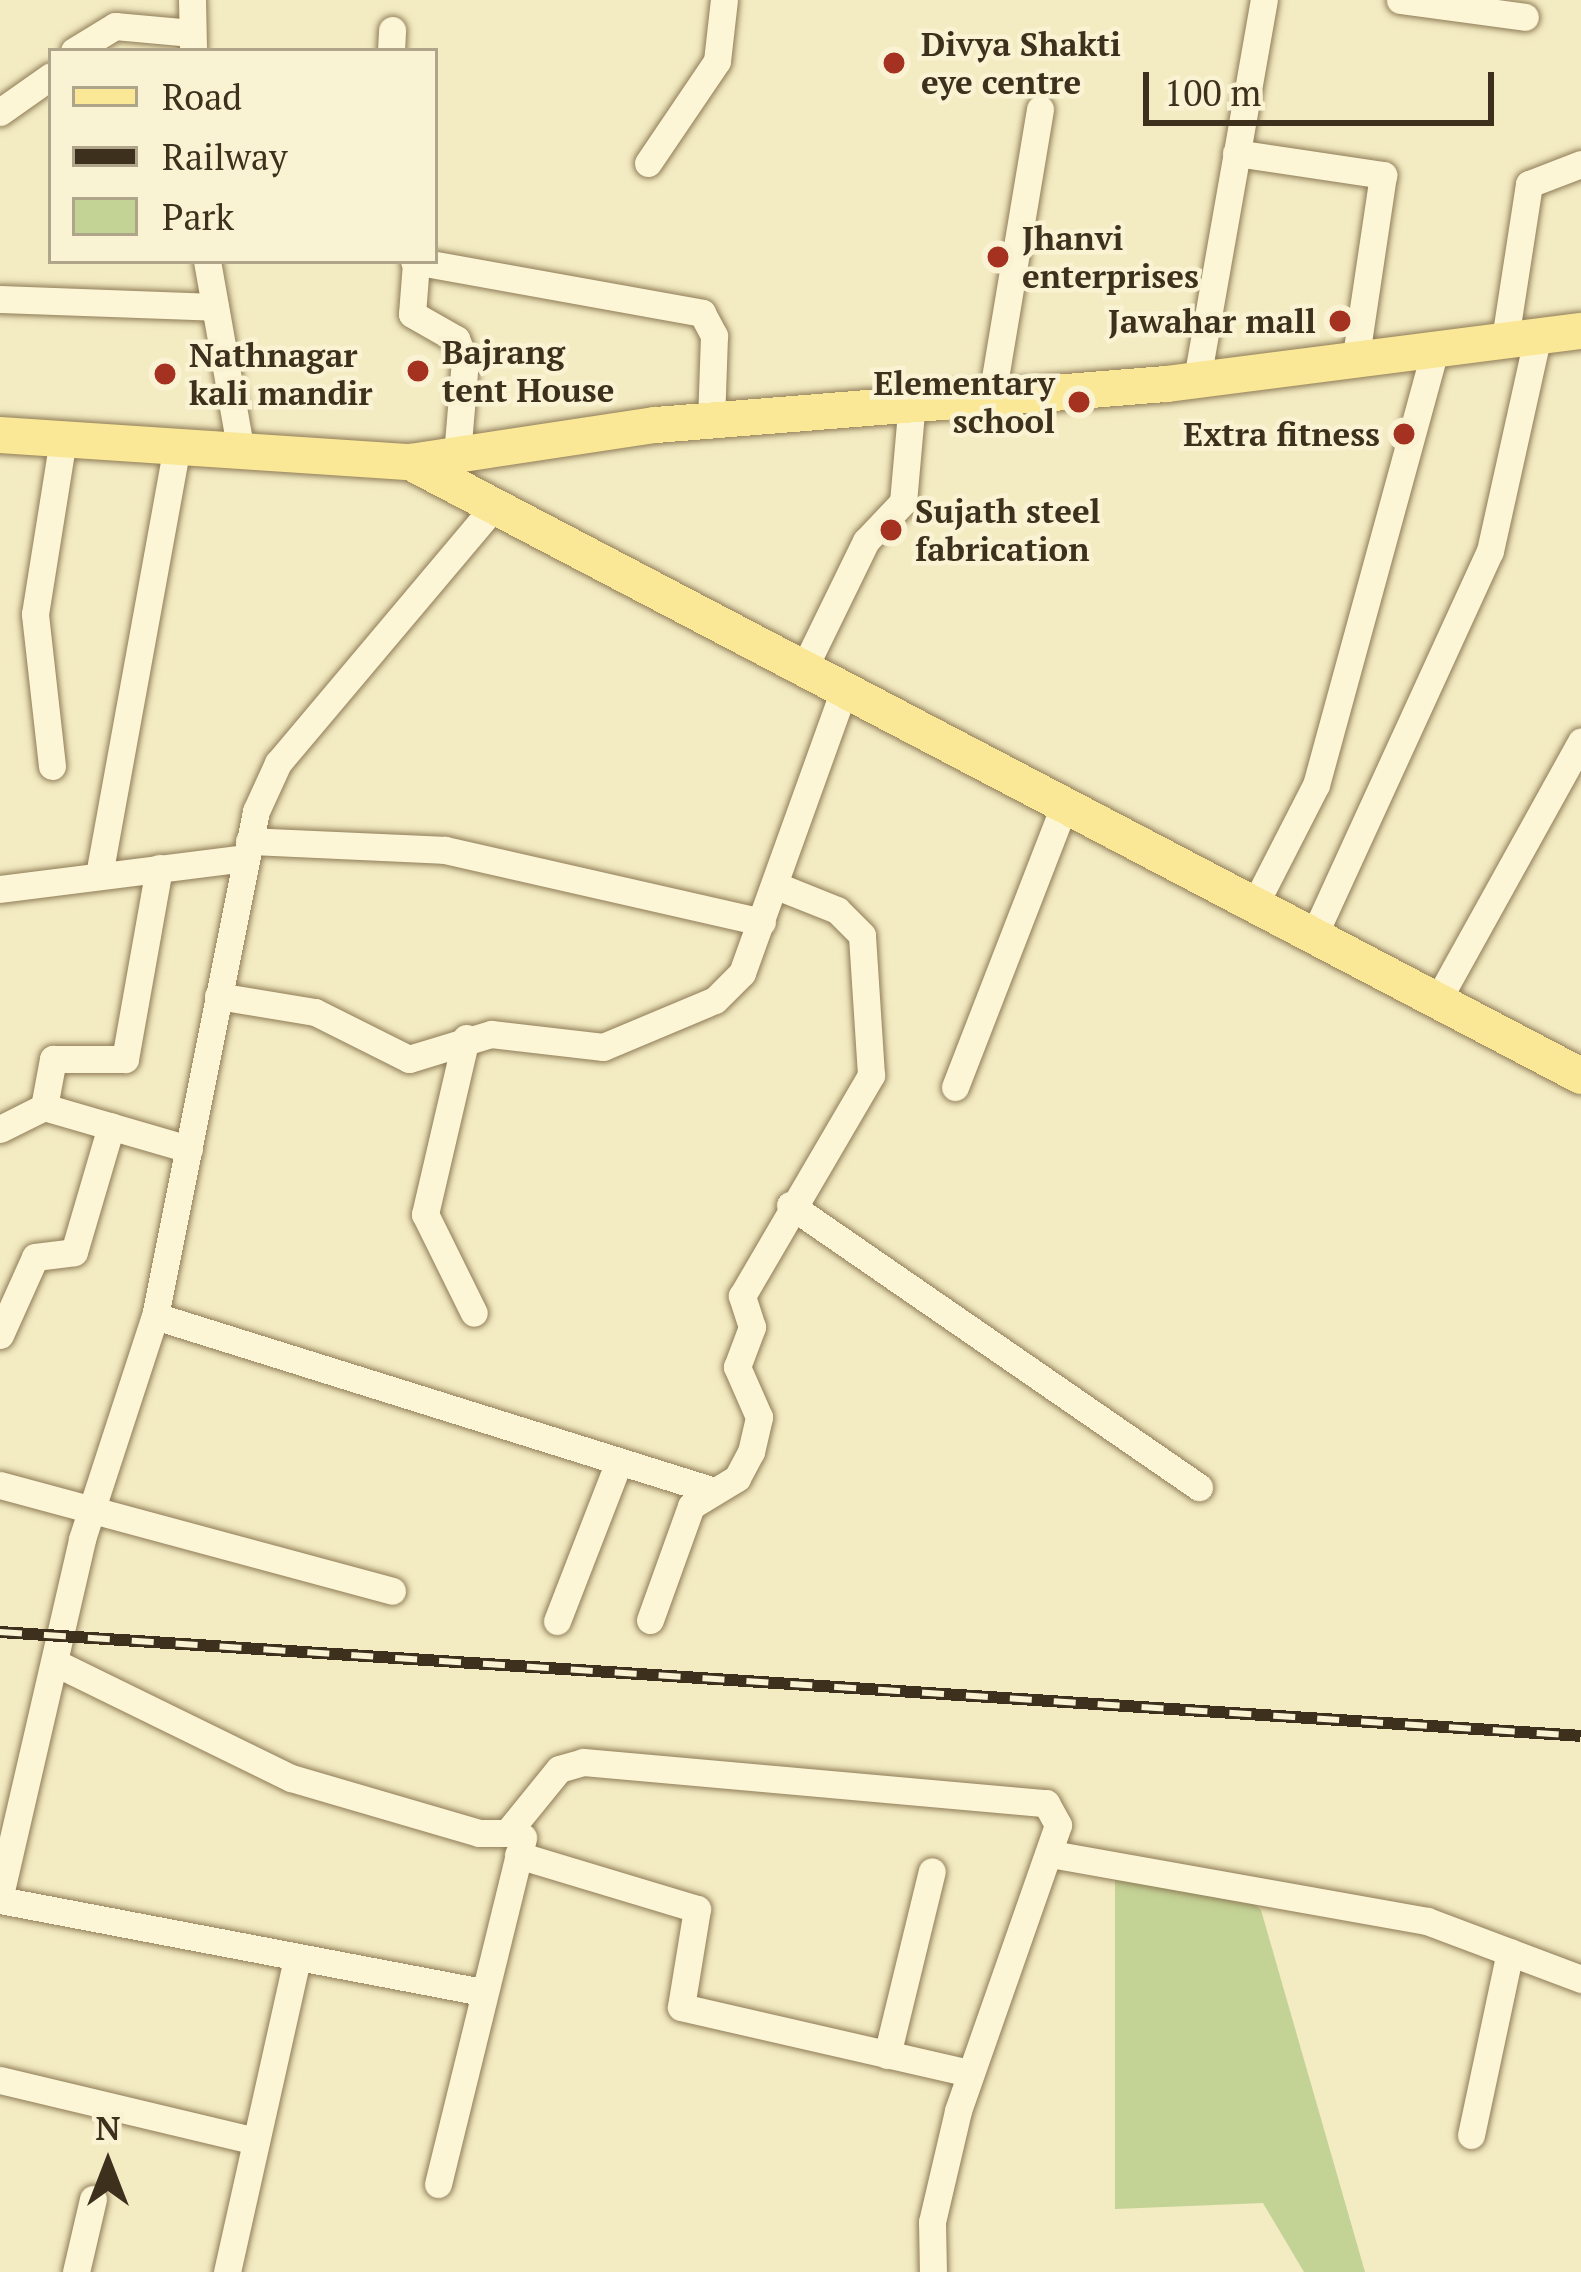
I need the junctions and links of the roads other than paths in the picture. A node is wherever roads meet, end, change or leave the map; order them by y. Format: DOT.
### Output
graph roads {
  1 [pos="192,0"];
  2 [pos="724,0"];
  3 [pos="1264,0"];
  4 [pos="1400,0"];
  5 [pos="1525,16"];
  6 [pos="193,42"];
  7 [pos="79,48"];
  8 [pos="39,101"];
  9 [pos="1040,109"];
  10 [pos="0,112"];
  11 [pos="1236,153"];
  12 [pos="648,163"];
  13 [pos="1581,164"];
  14 [pos="208,264"];
  15 [pos="415,264"];
  16 [pos="426,264"];
  17 [pos="0,299"];
  18 [pos="215,307"];
  19 [pos="1581,331"];
  20 [pos="1522,337"];
  21 [pos="1436,345"];
  22 [pos="1355,362"];
  23 [pos="1197,379"];
  24 [pos="992,396"];
  25 [pos="912,402"];
  26 [pos="712,420"];
  27 [pos="0,435"];
  28 [pos="63,439"];
  29 [pos="177,446"];
  30 [pos="241,451"];
  31 [pos="457,455"];
  32 [pos="410,462"];
  33 [pos="493,509"];
  34 [pos="804,668"];
  35 [pos="844,689"];
  36 [pos="1581,741"];
  37 [pos="52,766"];
  38 [pos="1064,803"];
  39 [pos="247,850"];
  40 [pos="159,868"];
  41 [pos="100,875"];
  42 [pos="777,886"];
  43 [pos="0,889"];
  44 [pos="1256,902"];
  45 [pos="762,922"];
  46 [pos="1314,934"];
  47 [pos="218,996"];
  48 [pos="1436,1003"];
  49 [pos="466,1038"];
  50 [pos="1581,1076"];
  51 [pos="955,1087"];
  52 [pos="44,1107"];
  53 [pos="112,1126"];
  54 [pos="0,1129"];
  55 [pos="189,1148"];
  56 [pos="790,1205"];
  57 [pos="474,1313"];
  58 [pos="155,1316"];
  59 [pos="0,1335"];
  60 [pos="618,1464"];
  61 [pos="0,1485"];
  62 [pos="1199,1487"];
  63 [pos="708,1489"];
  64 [pos="95,1507"];
  65 [pos="392,1591"];
  66 [pos="650,1620"];
  67 [pos="557,1621"];
  68 [pos="58,1664"];
  69 [pos="528,1816"];
  70 [pos="1051,1854"];
  71 [pos="518,1855"];
  72 [pos="932,1871"];
  73 [pos="0,1898"];
  74 [pos="1510,1952"];
  75 [pos="297,1959"];
  76 [pos="1581,1979"];
  77 [pos="483,1992"];
  78 [pos="887,2055"];
  79 [pos="969,2073"];
  80 [pos="0,2080"];
  81 [pos="1471,2135"];
  82 [pos="256,2141"];
  83 [pos="438,2184"];
  84 [pos="93,2199"];
  85 [pos="76,2272"];
  86 [pos="227,2272"];
  87 [pos="933,2272"];
  1 -- 6 [label="street"];
  2 -- 12 [label="street"];
  3 -- 11 [label="street"];
  4 -- 5 [label="street"];
  6 -- 7 [label="street"];
  8 -- 10 [label="street"];
  9 -- 24 [label="street"];
  11 -- 22 [label="street"];
  11 -- 23 [label="street"];
  13 -- 20 [label="street"];
  14 -- 18 [label="street"];
  15 -- 31 [label="street"];
  16 -- 26 [label="street"];
  17 -- 18 [label="street"];
  18 -- 30 [label="street"];
  19 -- 20 [label="main road"];
  20 -- 21 [label="main road"];
  20 -- 46 [label="street"];
  21 -- 22 [label="main road"];
  21 -- 44 [label="street"];
  22 -- 23 [label="main road"];
  23 -- 24 [label="main road"];
  24 -- 25 [label="main road"];
  25 -- 26 [label="main road"];
  25 -- 34 [label="street"];
  26 -- 31 [label="main road"];
  27 -- 28 [label="main road"];
  28 -- 29 [label="main road"];
  28 -- 37 [label="street"];
  29 -- 30 [label="main road"];
  29 -- 41 [label="street"];
  30 -- 32 [label="main road"];
  31 -- 32 [label="main road"];
  32 -- 33 [label="main road"];
  33 -- 34 [label="main road"];
  33 -- 39 [label="street"];
  34 -- 35 [label="main road"];
  35 -- 38 [label="main road"];
  35 -- 42 [label="street"];
  36 -- 48 [label="street"];
  38 -- 44 [label="main road"];
  38 -- 51 [label="street"];
  39 -- 40 [label="street"];
  39 -- 45 [label="street"];
  39 -- 47 [label="street"];
  40 -- 41 [label="street"];
  40 -- 52 [label="street"];
  41 -- 43 [label="street"];
  42 -- 45 [label="street"];
  42 -- 56 [label="street"];
  44 -- 46 [label="main road"];
  45 -- 49 [label="street"];
  46 -- 48 [label="main road"];
  47 -- 49 [label="street"];
  47 -- 55 [label="street"];
  48 -- 50 [label="main road"];
  49 -- 57 [label="street"];
  52 -- 53 [label="street"];
  52 -- 54 [label="street"];
  53 -- 55 [label="street"];
  53 -- 59 [label="street"];
  55 -- 58 [label="street"];
  56 -- 62 [label="street"];
  56 -- 63 [label="street"];
  58 -- 60 [label="street"];
  58 -- 64 [label="street"];
  60 -- 63 [label="street"];
  60 -- 67 [label="street"];
  61 -- 64 [label="street"];
  63 -- 66 [label="street"];
  64 -- 65 [label="street"];
  64 -- 68 [label="street"];
  68 -- 69 [label="street"];
  68 -- 73 [label="street"];
  69 -- 70 [label="street"];
  69 -- 71 [label="street"];
  70 -- 74 [label="street"];
  70 -- 79 [label="street"];
  71 -- 77 [label="street"];
  71 -- 78 [label="street"];
  72 -- 78 [label="street"];
  73 -- 75 [label="street"];
  74 -- 76 [label="street"];
  74 -- 81 [label="street"];
  75 -- 77 [label="street"];
  75 -- 82 [label="street"];
  77 -- 83 [label="street"];
  78 -- 79 [label="street"];
  79 -- 87 [label="street"];
  80 -- 82 [label="street"];
  82 -- 86 [label="street"];
  84 -- 85 [label="street"];
}
